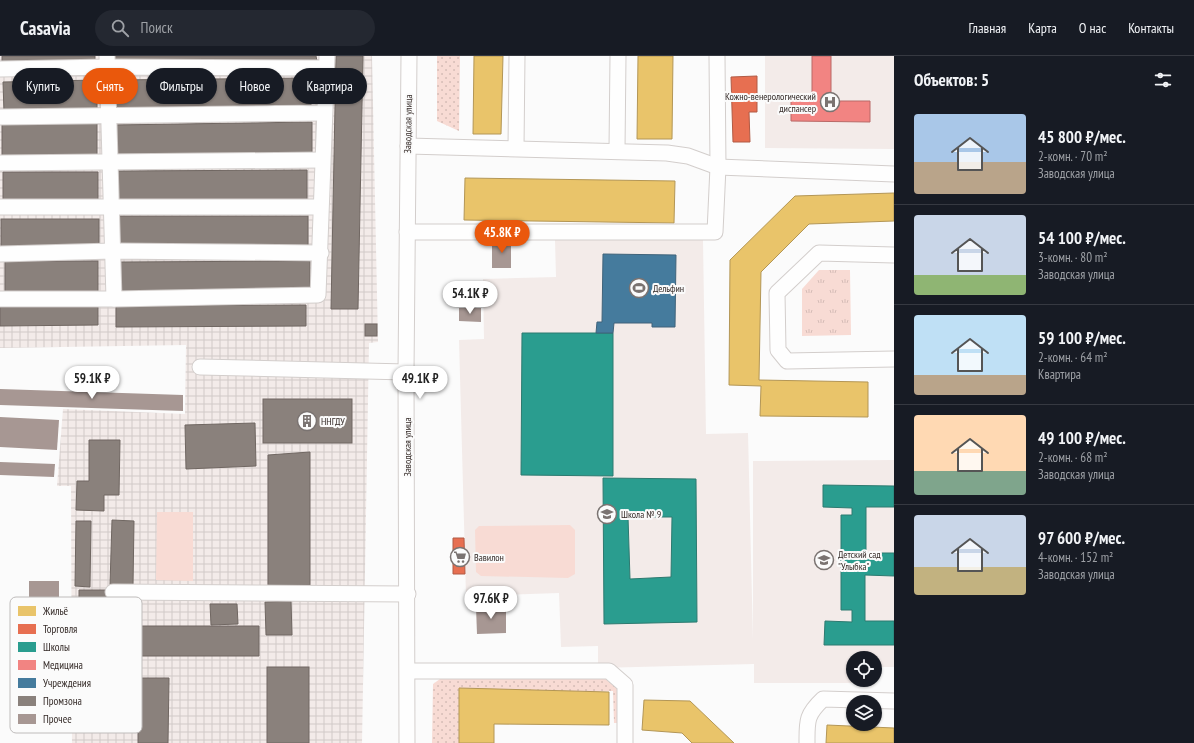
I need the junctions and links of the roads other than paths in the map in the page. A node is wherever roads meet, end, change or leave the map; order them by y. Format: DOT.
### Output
graph roads {
  1 [pos="409,56"];
  2 [pos="517,56"];
  3 [pos="618,56"];
  4 [pos="717,56"];
  5 [pos="107,61"];
  6 [pos="326,62"];
  7 [pos="0,69"];
  8 [pos="323,113"];
  9 [pos="109,115"];
  10 [pos="0,117"];
  11 [pos="408,146"];
  12 [pos="516,148"];
  13 [pos="617,150"];
  14 [pos="322,160"];
  15 [pos="110,162"];
  16 [pos="0,164"];
  17 [pos="718,167"];
  18 [pos="894,174"];
  19 [pos="0,207"];
  20 [pos="112,207"];
  21 [pos="320,207"];
  22 [pos="407,232"];
  23 [pos="113,252"];
  24 [pos="320,253"];
  25 [pos="0,254"];
  26 [pos="894,255"];
  27 [pos="0,299"];
  28 [pos="114,299"];
  29 [pos="894,359"];
  30 [pos="200,367"];
  31 [pos="406,372"];
  32 [pos="113,592"];
  33 [pos="408,594"];
  34 [pos="408,671"];
  35 [pos="894,701"];
  36 [pos="407,743"];
  37 [pos="625,743"];
  38 [pos="807,743"];
  1 -- 11 [label="street, Заводская улица"];
  2 -- 12 [label="street"];
  3 -- 13 [label="street"];
  4 -- 17 [label="street"];
  5 -- 6 [label="street"];
  5 -- 7 [label="street"];
  5 -- 9 [label="street"];
  6 -- 8 [label="street"];
  8 -- 9 [label="street"];
  8 -- 14 [label="street"];
  9 -- 10 [label="street"];
  9 -- 15 [label="street"];
  11 -- 12 [label="street"];
  11 -- 22 [label="street, Заводская улица"];
  12 -- 13 [label="street"];
  13 -- 17 [label="street"];
  14 -- 15 [label="street"];
  14 -- 21 [label="street"];
  15 -- 16 [label="street"];
  15 -- 20 [label="street"];
  17 -- 18 [label="street"];
  17 -- 22 [label="street"];
  19 -- 20 [label="street"];
  20 -- 21 [label="street"];
  20 -- 23 [label="street"];
  21 -- 24 [label="street"];
  22 -- 31 [label="street, Заводская улица"];
  23 -- 24 [label="street"];
  23 -- 25 [label="street"];
  23 -- 28 [label="street"];
  24 -- 28 [label="street"];
  26 -- 29 [label="street"];
  27 -- 28 [label="street"];
  30 -- 31 [label="street"];
  31 -- 33 [label="street, Заводская улица"];
  32 -- 33 [label="street"];
  33 -- 34 [label="street, Заводская улица"];
  34 -- 36 [label="street, Заводская улица"];
  34 -- 37 [label="street"];
  35 -- 38 [label="street"];
}
